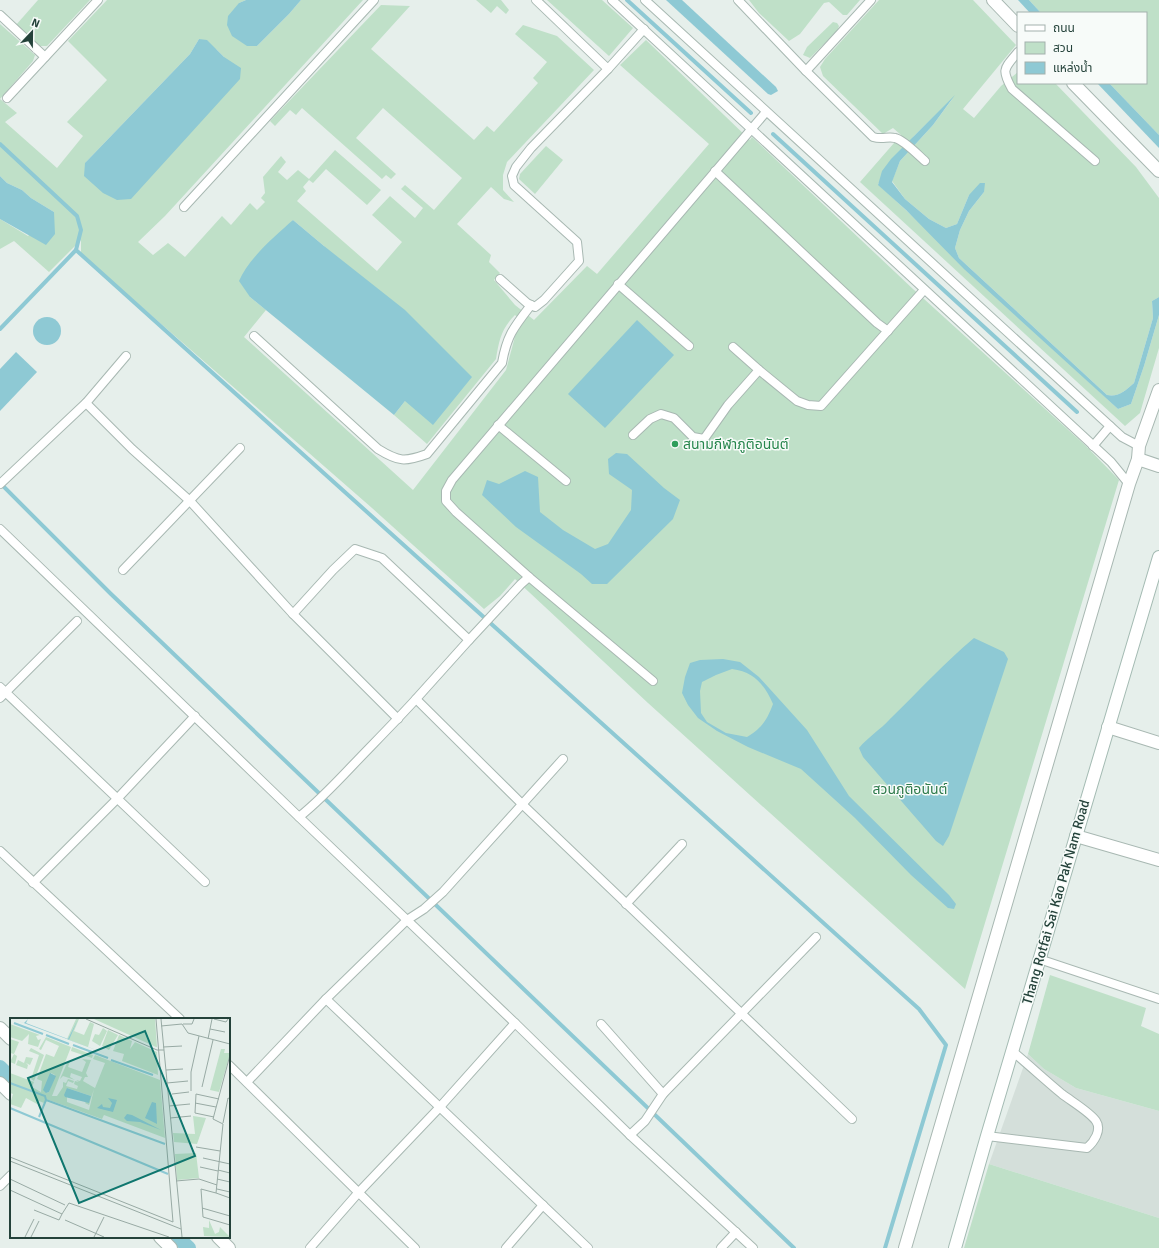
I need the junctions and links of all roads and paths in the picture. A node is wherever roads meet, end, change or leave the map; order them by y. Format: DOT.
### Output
graph roads {
  1 [pos="98,0"];
  2 [pos="374,0"];
  3 [pos="536,0"];
  4 [pos="612,0"];
  5 [pos="644,0"];
  6 [pos="738,0"];
  7 [pos="871,0"];
  8 [pos="993,0"];
  9 [pos="0,15"];
  10 [pos="1017,25"];
  11 [pos="644,29"];
  12 [pos="1017,53"];
  13 [pos="45,57"];
  14 [pos="608,69"];
  15 [pos="806,71"];
  16 [pos="1074,84"];
  17 [pos="7,98"];
  18 [pos="766,112"];
  19 [pos="750,129"];
  20 [pos="925,161"];
  21 [pos="1095,161"];
  22 [pos="714,171"];
  23 [pos="1159,171"];
  24 [pos="184,207"];
  25 [pos="500,279"];
  26 [pos="618,284"];
  27 [pos="924,290"];
  28 [pos="531,305"];
  29 [pos="888,331"];
  30 [pos="254,336"];
  31 [pos="689,346"];
  32 [pos="733,347"];
  33 [pos="126,356"];
  34 [pos="759,370"];
  35 [pos="1159,390"];
  36 [pos="86,403"];
  37 [pos="498,425"];
  38 [pos="1110,426"];
  39 [pos="633,435"];
  40 [pos="1093,446"];
  41 [pos="1140,446"];
  42 [pos="240,448"];
  43 [pos="1138,459"];
  44 [pos="1159,466"];
  45 [pos="566,481"];
  46 [pos="0,484"];
  47 [pos="1129,484"];
  48 [pos="190,501"];
  49 [pos="0,529"];
  50 [pos="1159,556"];
  51 [pos="123,570"];
  52 [pos="530,576"];
  53 [pos="292,614"];
  54 [pos="77,621"];
  55 [pos="469,640"];
  56 [pos="653,681"];
  57 [pos="2,692"];
  58 [pos="416,700"];
  59 [pos="195,716"];
  60 [pos="398,720"];
  61 [pos="1108,727"];
  62 [pos="1159,742"];
  63 [pos="563,759"];
  64 [pos="117,799"];
  65 [pos="522,804"];
  66 [pos="299,817"];
  67 [pos="1076,836"];
  68 [pos="682,844"];
  69 [pos="0,851"];
  70 [pos="1159,860"];
  71 [pos="205,882"];
  72 [pos="33,883"];
  73 [pos="626,904"];
  74 [pos="407,920"];
  75 [pos="816,937"];
  76 [pos="1040,959"];
  77 [pos="1159,998"];
  78 [pos="326,999"];
  79 [pos="742,1014"];
  80 [pos="179,1018"];
  81 [pos="515,1023"];
  82 [pos="601,1024"];
  83 [pos="0,1028"];
  84 [pos="10,1038"];
  85 [pos="1012,1051"];
  86 [pos="230,1066"];
  87 [pos="247,1082"];
  88 [pos="0,1083"];
  89 [pos="10,1093"];
  90 [pos="663,1094"];
  91 [pos="439,1108"];
  92 [pos="852,1119"];
  93 [pos="630,1135"];
  94 [pos="987,1136"];
  95 [pos="10,1176"];
  96 [pos="0,1186"];
  97 [pos="358,1192"];
  98 [pos="543,1206"];
  99 [pos="736,1232"];
  100 [pos="161,1238"];
  101 [pos="219,1238"];
  102 [pos="171,1248"];
  103 [pos="229,1248"];
  104 [pos="310,1248"];
  105 [pos="415,1248"];
  106 [pos="506,1248"];
  107 [pos="588,1248"];
  108 [pos="721,1248"];
  109 [pos="753,1248"];
  110 [pos="905,1248"];
  111 [pos="955,1248"];
  1 -- 13 [label="lane"];
  2 -- 24 [label="lane"];
  3 -- 14 [label="lane"];
  4 -- 11 [label="lane"];
  5 -- 18 [label="lane"];
  6 -- 15 [label="lane"];
  7 -- 15 [label="lane"];
  8 -- 10 [label="street"];
  9 -- 13 [label="lane"];
  11 -- 14 [label="lane"];
  11 -- 19 [label="lane"];
  12 -- 21 [label="lane"];
  13 -- 17 [label="lane"];
  14 -- 28 [label="lane"];
  15 -- 20 [label="lane"];
  16 -- 23 [label="street"];
  18 -- 19 [label="lane"];
  18 -- 38 [label="lane"];
  19 -- 22 [label="lane"];
  19 -- 27 [label="lane"];
  22 -- 26 [label="lane"];
  22 -- 29 [label="lane"];
  25 -- 28 [label="lane"];
  26 -- 31 [label="lane"];
  26 -- 37 [label="lane"];
  27 -- 29 [label="lane"];
  27 -- 40 [label="lane"];
  28 -- 30 [label="lane"];
  29 -- 34 [label="lane"];
  32 -- 34 [label="lane"];
  33 -- 36 [label="lane"];
  34 -- 39 [label="lane"];
  35 -- 41 [label="street"];
  36 -- 46 [label="lane"];
  36 -- 48 [label="lane"];
  37 -- 45 [label="lane"];
  37 -- 52 [label="lane"];
  38 -- 40 [label="lane"];
  38 -- 41 [label="lane"];
  40 -- 47 [label="lane"];
  41 -- 43 [label="street"];
  42 -- 48 [label="lane"];
  43 -- 44 [label="street"];
  43 -- 47 [label="street"];
  47 -- 110 [label="street"];
  48 -- 51 [label="lane"];
  48 -- 53 [label="lane"];
  49 -- 59 [label="lane"];
  50 -- 61 [label="street, Thang Rotfai Sai Kao Pak Nam Road"];
  52 -- 55 [label="lane"];
  52 -- 56 [label="lane"];
  53 -- 55 [label="lane"];
  53 -- 60 [label="lane"];
  54 -- 57 [label="lane"];
  55 -- 58 [label="lane"];
  57 -- 64 [label="lane"];
  58 -- 60 [label="lane"];
  58 -- 65 [label="lane"];
  59 -- 64 [label="lane"];
  59 -- 66 [label="lane"];
  60 -- 66 [label="lane"];
  61 -- 62 [label="street"];
  61 -- 67 [label="street, Thang Rotfai Sai Kao Pak Nam Road"];
  63 -- 65 [label="lane"];
  64 -- 71 [label="lane"];
  64 -- 72 [label="lane"];
  65 -- 73 [label="lane"];
  65 -- 74 [label="lane"];
  66 -- 74 [label="lane"];
  67 -- 70 [label="street"];
  67 -- 76 [label="street, Thang Rotfai Sai Kao Pak Nam Road"];
  68 -- 73 [label="lane"];
  69 -- 72 [label="lane"];
  72 -- 80 [label="lane"];
  73 -- 79 [label="lane"];
  74 -- 78 [label="lane"];
  74 -- 81 [label="lane"];
  75 -- 79 [label="lane"];
  76 -- 77 [label="lane"];
  76 -- 85 [label="street, Thang Rotfai Sai Kao Pak Nam Road"];
  78 -- 87 [label="lane"];
  78 -- 91 [label="lane"];
  79 -- 90 [label="lane"];
  79 -- 92 [label="lane"];
  81 -- 91 [label="lane"];
  81 -- 93 [label="lane"];
  82 -- 90 [label="lane"];
  83 -- 84 [label="street"];
  85 -- 94 [label="street, Thang Rotfai Sai Kao Pak Nam Road"];
  85 -- 94 [label="lane"];
  86 -- 87 [label="lane"];
  87 -- 97 [label="lane"];
  88 -- 89 [label="street"];
  90 -- 93 [label="lane"];
  91 -- 97 [label="lane"];
  91 -- 98 [label="lane"];
  93 -- 99 [label="lane"];
  94 -- 111 [label="street, Thang Rotfai Sai Kao Pak Nam Road"];
  95 -- 96 [label="lane"];
  97 -- 104 [label="lane"];
  97 -- 105 [label="lane"];
  98 -- 106 [label="lane"];
  98 -- 107 [label="lane"];
  99 -- 108 [label="lane"];
  99 -- 109 [label="lane"];
  100 -- 102 [label="street"];
  101 -- 103 [label="street"];
}
